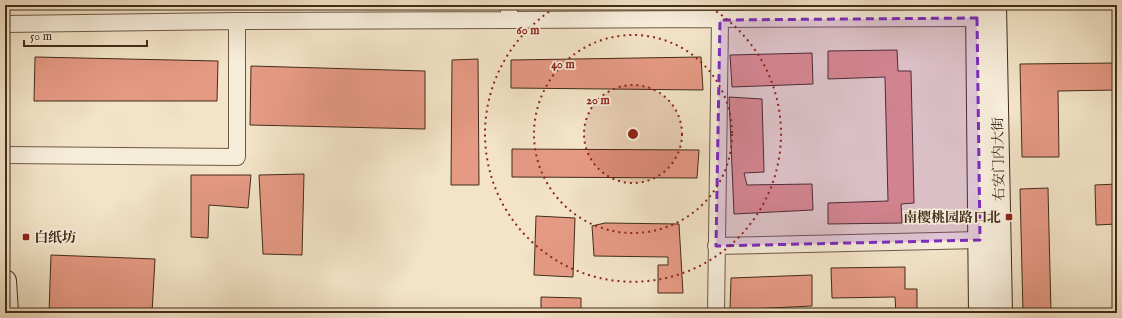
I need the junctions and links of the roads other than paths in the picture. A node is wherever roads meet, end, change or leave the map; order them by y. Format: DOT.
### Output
graph roads {
  1 [pos="986,12"];
  2 [pos="509,13"];
  3 [pos="720,20"];
  4 [pos="237,21"];
  5 [pos="5,24"];
  6 [pos="5,155"];
  7 [pos="980,240"];
  8 [pos="716,246"];
  9 [pos="5,281"];
  10 [pos="6,313"];
  11 [pos="716,313"];
  12 [pos="980,313"];
  13 [pos="1001,313"];
  1 -- 3 [label="street"];
  1 -- 7 [label="main road, 右安门内大街"];
  1 -- 13 [label="main road, 右安门内大街"];
  2 -- 3 [label="street"];
  2 -- 4 [label="street"];
  3 -- 8 [label="street"];
  4 -- 5 [label="street"];
  4 -- 6 [label="street"];
  7 -- 8 [label="street"];
  7 -- 12 [label="main road, 右安门内大街"];
  8 -- 11 [label="street"];
  9 -- 10 [label="main road"];
}
